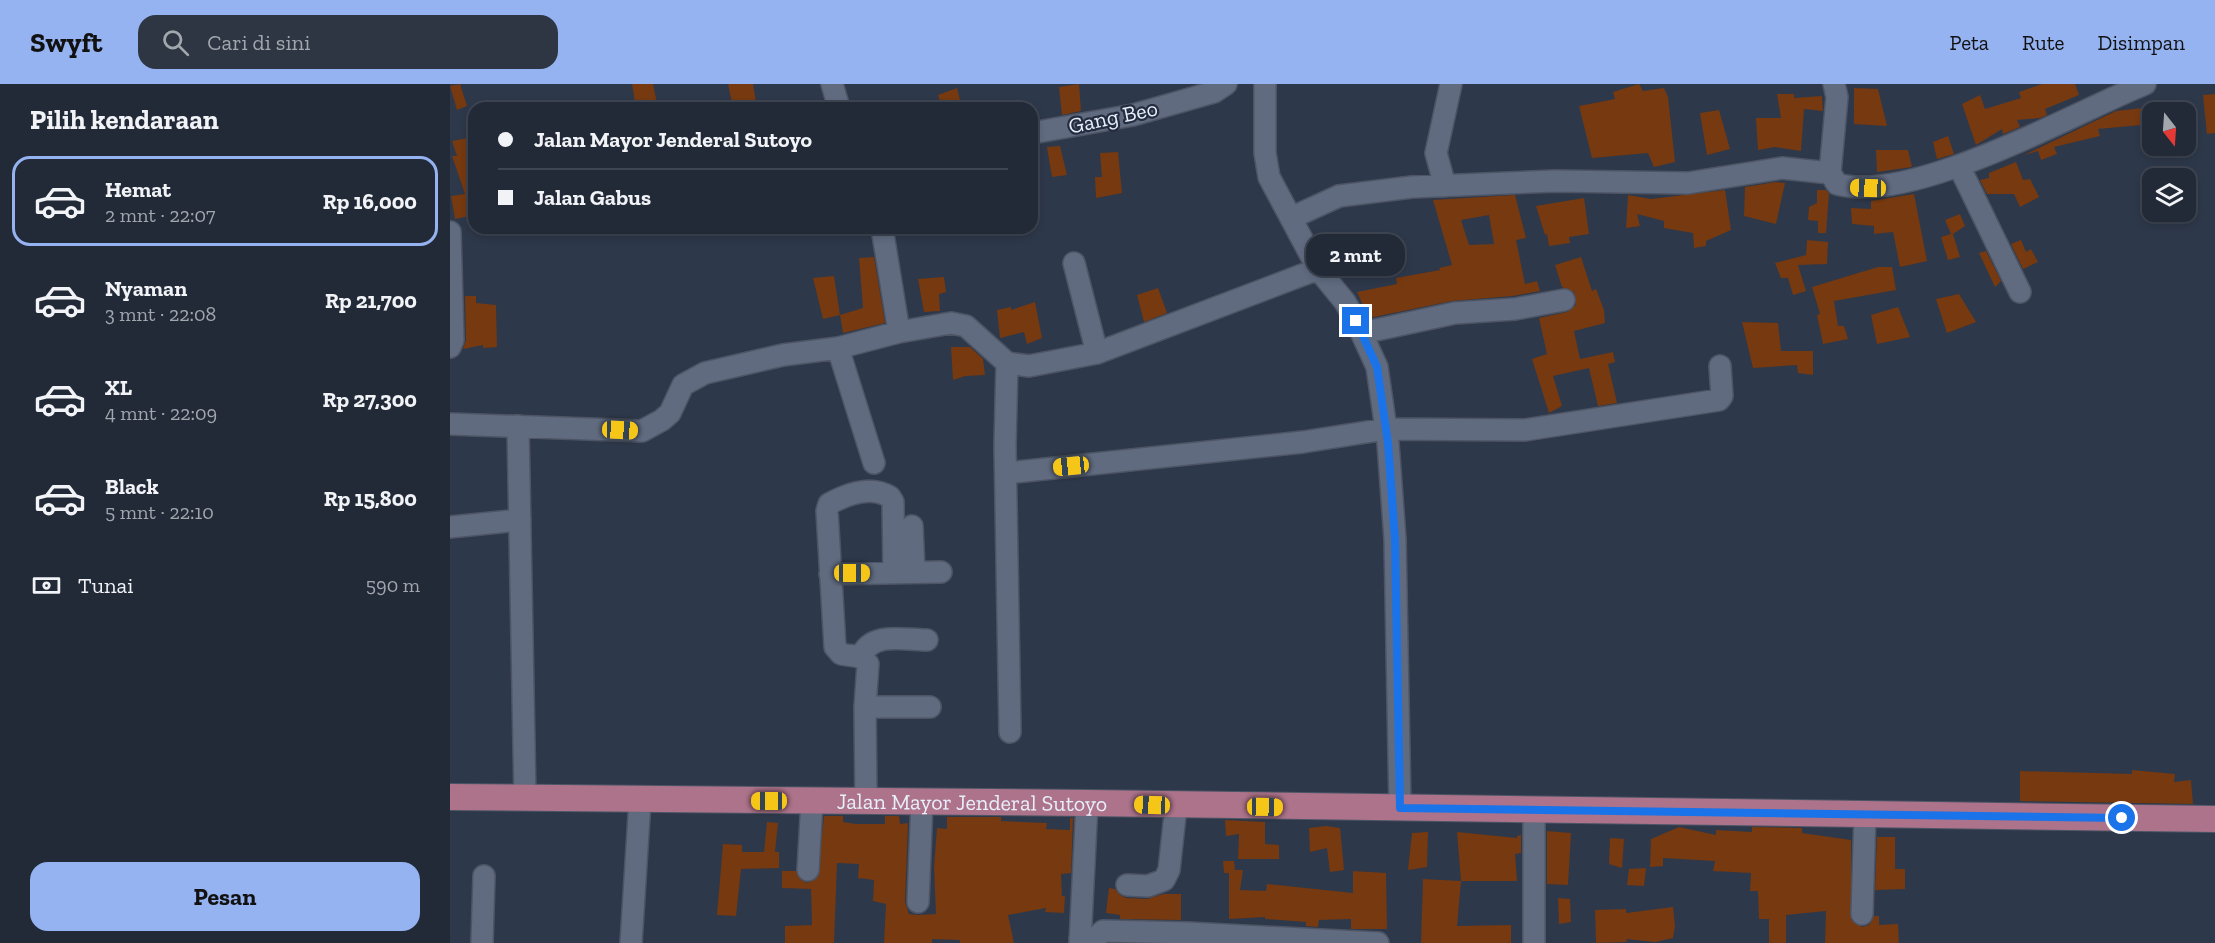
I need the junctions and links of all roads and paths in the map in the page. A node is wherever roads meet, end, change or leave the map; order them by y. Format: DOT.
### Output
graph roads {
  1 [pos="832,84"];
  2 [pos="1265,84"];
  3 [pos="1451,84"];
  4 [pos="1834,84"];
  5 [pos="2145,84"];
  6 [pos="1217,87"];
  7 [pos="837,102"];
  8 [pos="1038,132"];
  9 [pos="1959,166"];
  10 [pos="1830,173"];
  11 [pos="1444,186"];
  12 [pos="1291,218"];
  13 [pos="450,232"];
  14 [pos="883,234"];
  15 [pos="1306,249"];
  16 [pos="1074,263"];
  17 [pos="1318,269"];
  18 [pos="1296,278"];
  19 [pos="2020,292"];
  20 [pos="1564,300"];
  21 [pos="899,332"];
  22 [pos="1362,333"];
  23 [pos="450,347"];
  24 [pos="838,348"];
  25 [pos="1097,353"];
  26 [pos="1007,363"];
  27 [pos="1720,366"];
  28 [pos="450,424"];
  29 [pos="518,426"];
  30 [pos="1387,436"];
  31 [pos="874,463"];
  32 [pos="1006,473"];
  33 [pos="520,520"];
  34 [pos="450,526"];
  35 [pos="904,572"];
  36 [pos="941,572"];
  37 [pos="830,574"];
  38 [pos="927,640"];
  39 [pos="861,657"];
  40 [pos="865,707"];
  41 [pos="930,707"];
  42 [pos="1010,732"];
  43 [pos="450,797"];
  44 [pos="525,798"];
  45 [pos="640,800"];
  46 [pos="812,801"];
  47 [pos="866,801"];
  48 [pos="922,801"];
  49 [pos="1093,803"];
  50 [pos="1176,806"];
  51 [pos="1400,808"];
  52 [pos="1534,810"];
  53 [pos="1865,814"];
  54 [pos="2215,819"];
  55 [pos="808,870"];
  56 [pos="484,876"];
  57 [pos="1127,885"];
  58 [pos="918,902"];
  59 [pos="1862,914"];
  60 [pos="1085,940"];
  61 [pos="482,943"];
  62 [pos="631,943"];
  63 [pos="1378,943"];
  64 [pos="1534,943"];
  1 -- 7 [label="street"];
  2 -- 12 [label="street"];
  3 -- 11 [label="street"];
  4 -- 10 [label="street"];
  5 -- 9 [label="street"];
  6 -- 8 [label="street, Gang Beo"];
  9 -- 10 [label="street"];
  9 -- 19 [label="street"];
  10 -- 11 [label="street"];
  11 -- 12 [label="street"];
  12 -- 15 [label="street"];
  13 -- 23 [label="street"];
  14 -- 21 [label="street"];
  15 -- 17 [label="street"];
  15 -- 18 [label="street"];
  16 -- 25 [label="street"];
  17 -- 18 [label="street"];
  17 -- 22 [label="street"];
  18 -- 25 [label="street"];
  20 -- 22 [label="street"];
  21 -- 24 [label="street"];
  21 -- 26 [label="street"];
  22 -- 30 [label="street"];
  24 -- 29 [label="street"];
  24 -- 31 [label="street"];
  25 -- 26 [label="street"];
  26 -- 32 [label="street"];
  27 -- 30 [label="street"];
  28 -- 29 [label="street"];
  29 -- 33 [label="street"];
  30 -- 32 [label="street"];
  30 -- 51 [label="street"];
  32 -- 42 [label="street"];
  33 -- 34 [label="street"];
  33 -- 44 [label="street"];
  35 -- 36 [label="street"];
  35 -- 37 [label="street"];
  35 -- 37 [label="street"];
  37 -- 39 [label="street"];
  38 -- 39 [label="street"];
  39 -- 40 [label="street"];
  40 -- 41 [label="street"];
  40 -- 47 [label="street"];
  43 -- 44 [label="main road, Jalan Mayor Jenderal Sutoyo"];
  44 -- 45 [label="main road, Jalan Mayor Jenderal Sutoyo"];
  45 -- 46 [label="main road, Jalan Mayor Jenderal Sutoyo"];
  45 -- 62 [label="street"];
  46 -- 47 [label="main road, Jalan Mayor Jenderal Sutoyo"];
  46 -- 55 [label="street"];
  47 -- 48 [label="main road, Jalan Mayor Jenderal Sutoyo"];
  48 -- 49 [label="main road, Jalan Mayor Jenderal Sutoyo"];
  48 -- 58 [label="street"];
  49 -- 50 [label="main road, Jalan Mayor Jenderal Sutoyo"];
  49 -- 60 [label="street"];
  50 -- 51 [label="main road, Jalan Mayor Jenderal Sutoyo"];
  50 -- 57 [label="street"];
  51 -- 52 [label="main road, Jalan Mayor Jenderal Sutoyo"];
  52 -- 53 [label="main road, Jalan Mayor Jenderal Sutoyo"];
  52 -- 64 [label="street"];
  53 -- 54 [label="main road, Jalan Mayor Jenderal Sutoyo"];
  53 -- 59 [label="street"];
  56 -- 61 [label="street"];
  60 -- 63 [label="street"];
}
